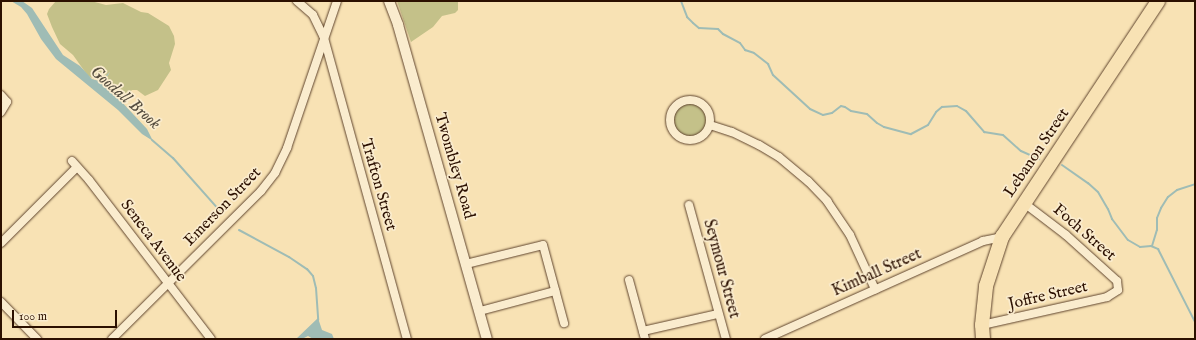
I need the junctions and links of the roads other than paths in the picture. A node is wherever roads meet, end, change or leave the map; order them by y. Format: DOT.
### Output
graph roads {
  1 [pos="297,1"];
  2 [pos="337,1"];
  3 [pos="389,1"];
  4 [pos="1158,1"];
  5 [pos="324,38"];
  6 [pos="1,95"];
  7 [pos="1,112"];
  8 [pos="710,125"];
  9 [pos="1024,203"];
  10 [pos="690,205"];
  11 [pos="1002,237"];
  12 [pos="1,243"];
  13 [pos="466,264"];
  14 [pos="629,280"];
  15 [pos="168,283"];
  16 [pos="875,289"];
  17 [pos="1118,290"];
  18 [pos="555,291"];
  19 [pos="1,302"];
  20 [pos="480,311"];
  21 [pos="718,314"];
  22 [pos="564,323"];
  23 [pos="982,332"];
  24 [pos="644,335"];
  25 [pos="37,339"];
  26 [pos="112,339"];
  27 [pos="211,339"];
  28 [pos="407,339"];
  29 [pos="488,339"];
  30 [pos="726,339"];
  31 [pos="765,339"];
  1 -- 5 [label="street, Trafton Street"];
  2 -- 5 [label="street, Emerson Street"];
  3 -- 13 [label="street, Twombley Road"];
  4 -- 9 [label="highway, Lebanon Street"];
  5 -- 15 [label="street, Emerson Street"];
  5 -- 28 [label="street, Trafton Street"];
  6 -- 7 [label="street"];
  8 -- 8 [label="street"];
  8 -- 16 [label="street"];
  9 -- 11 [label="highway, Lebanon Street"];
  9 -- 17 [label="street, Foch Street"];
  10 -- 21 [label="street, Seymour Street"];
  11 -- 16 [label="street, Kimball Street"];
  11 -- 23 [label="highway, Lebanon Street"];
  12 -- 15 [label="street, Seneca Avenue"];
  13 -- 18 [label="street"];
  13 -- 20 [label="street, Twombley Road"];
  14 -- 24 [label="street"];
  15 -- 26 [label="street, Emerson Street"];
  15 -- 27 [label="street, Seneca Avenue"];
  16 -- 31 [label="street, Kimball Street"];
  17 -- 23 [label="street, Joffre Street"];
  18 -- 20 [label="street"];
  18 -- 22 [label="street"];
  19 -- 25 [label="street"];
  20 -- 29 [label="street, Twombley Road"];
  21 -- 24 [label="street"];
  21 -- 30 [label="street, Seymour Street"];
}
